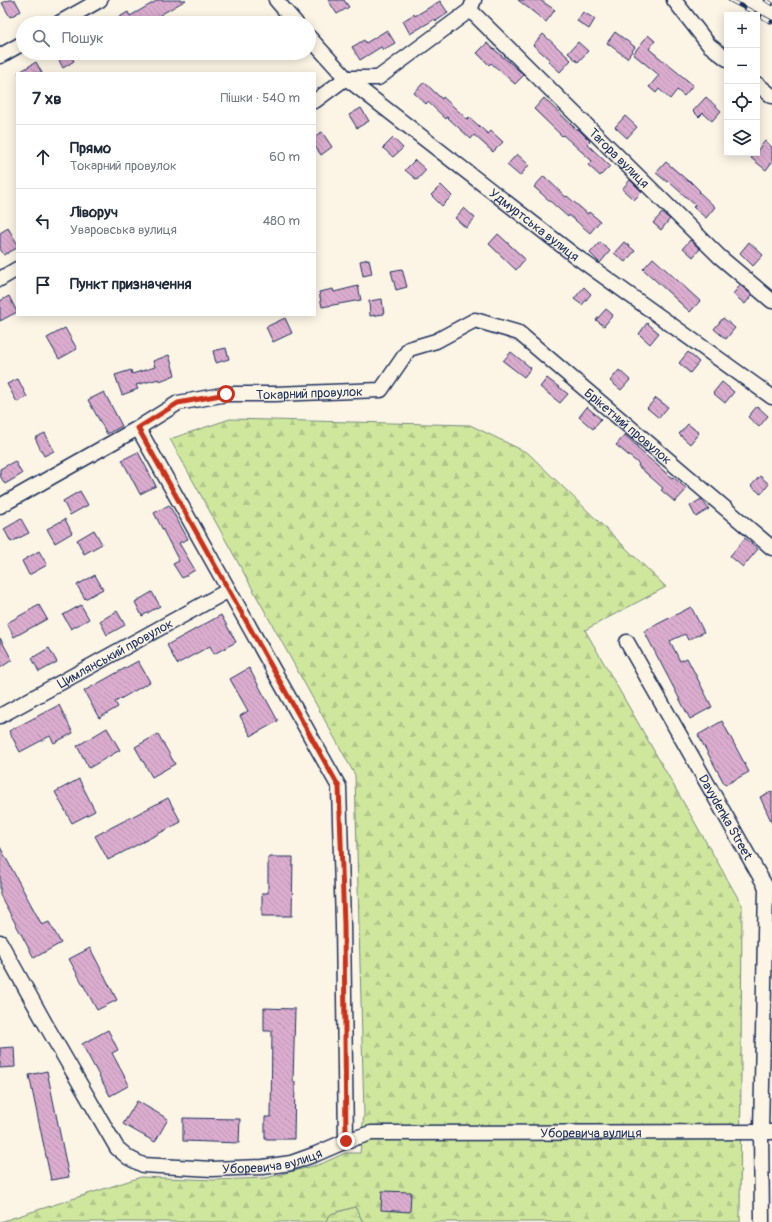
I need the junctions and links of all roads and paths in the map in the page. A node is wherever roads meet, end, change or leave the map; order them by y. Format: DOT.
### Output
graph roads {
  1 [pos="100,0"];
  2 [pos="276,0"];
  3 [pos="674,0"];
  4 [pos="472,5"];
  5 [pos="71,16"];
  6 [pos="290,16"];
  7 [pos="316,46"];
  8 [pos="16,47"];
  9 [pos="0,56"];
  10 [pos="724,57"];
  11 [pos="346,78"];
  12 [pos="760,86"];
  13 [pos="772,96"];
  14 [pos="316,100"];
  15 [pos="16,270"];
  16 [pos="0,278"];
  17 [pos="772,301"];
  18 [pos="475,320"];
  19 [pos="772,397"];
  20 [pos="138,428"];
  21 [pos="0,506"];
  22 [pos="772,548"];
  23 [pos="229,590"];
  24 [pos="627,642"];
  25 [pos="0,716"];
  26 [pos="769,887"];
  27 [pos="0,942"];
  28 [pos="767,1132"];
  29 [pos="346,1141"];
  30 [pos="762,1222"];
  1 -- 5 [label="street"];
  2 -- 6 [label="street"];
  3 -- 10 [label="street"];
  4 -- 11 [label="street"];
  4 -- 17 [label="street, Тагора вулиця"];
  7 -- 11 [label="street, Удмуртська вулиця"];
  8 -- 9 [label="street"];
  11 -- 14 [label="street"];
  11 -- 19 [label="street, Удмуртська вулиця"];
  12 -- 13 [label="street"];
  15 -- 16 [label="street"];
  18 -- 20 [label="street, Токарний провулок"];
  18 -- 22 [label="street, Брiкетний провулок"];
  20 -- 21 [label="street, Токарний провулок"];
  20 -- 23 [label="street"];
  23 -- 25 [label="street, Цимлянський провулок"];
  23 -- 29 [label="street"];
  24 -- 26 [label="street, Davydenka Street"];
  26 -- 28 [label="street, Davydenka Street"];
  27 -- 29 [label="street, Уборевича вулиця"];
  28 -- 29 [label="street, Уборевича вулиця"];
  28 -- 30 [label="street, Davydenka Street"];
}
